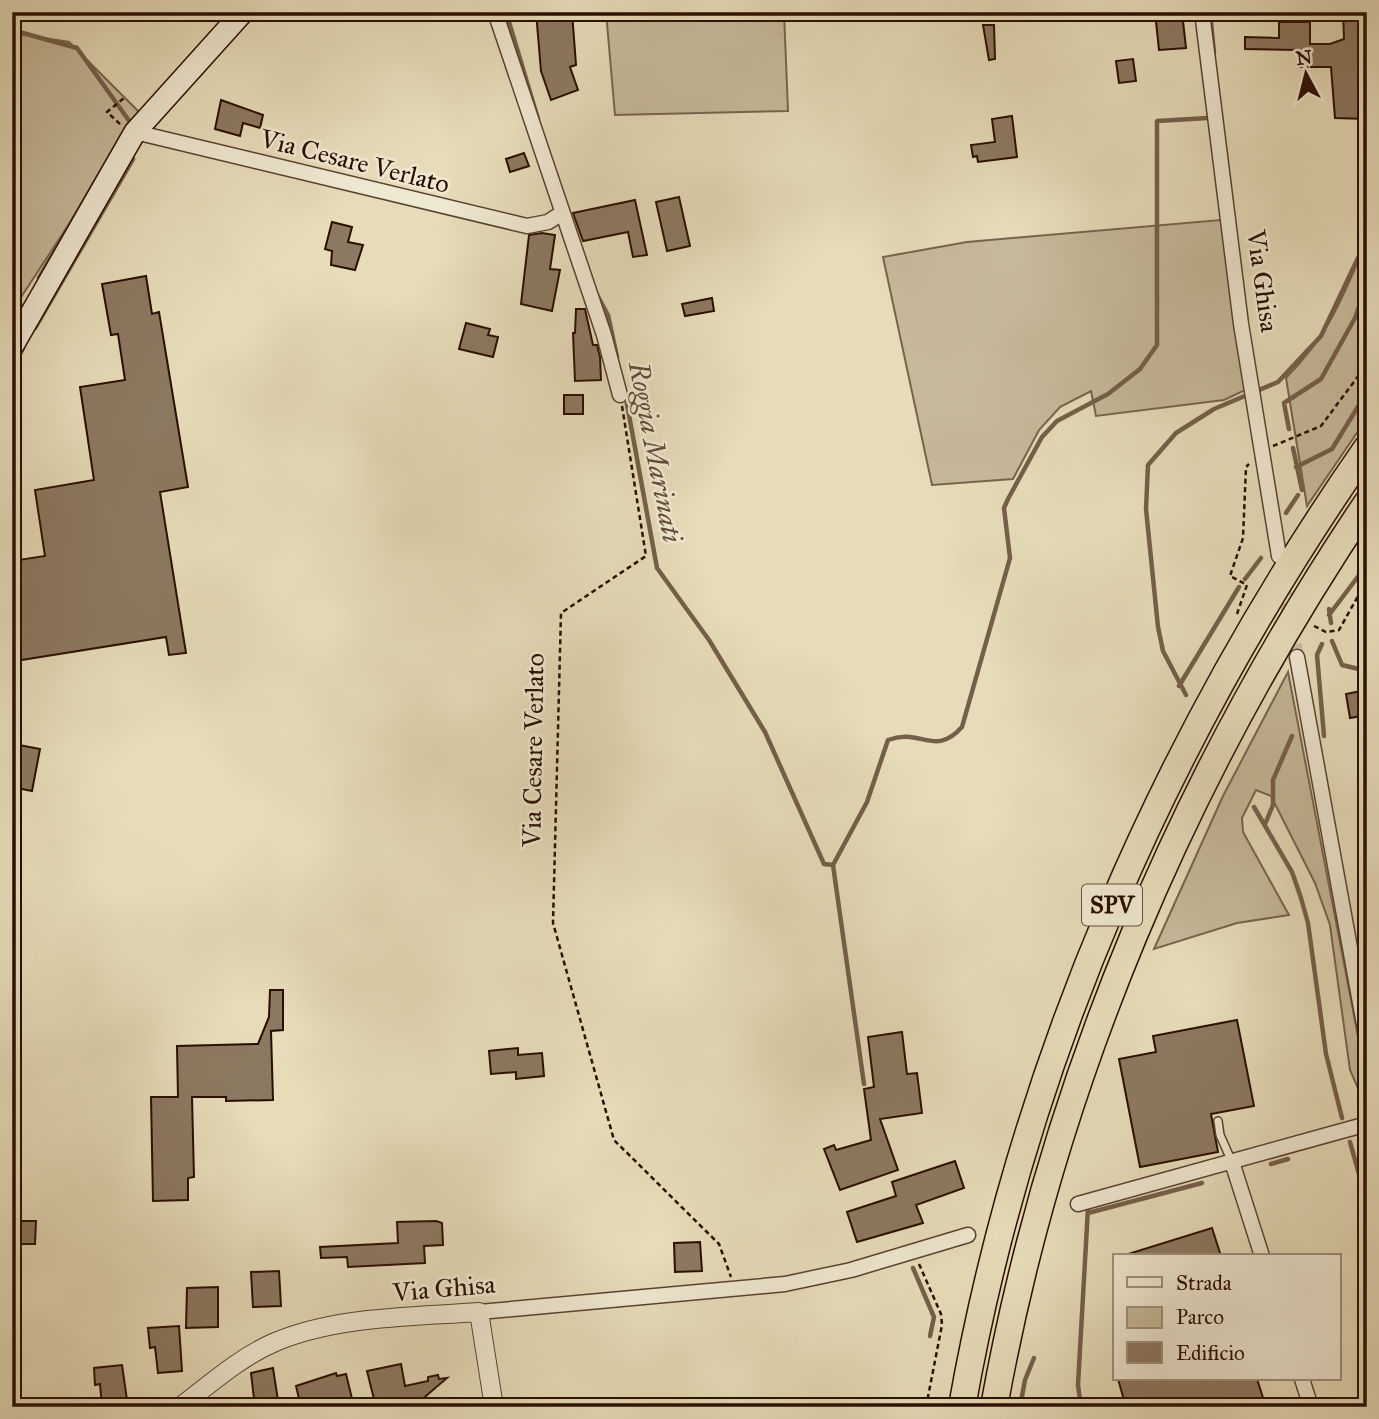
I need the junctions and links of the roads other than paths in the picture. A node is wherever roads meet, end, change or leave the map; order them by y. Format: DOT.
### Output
graph roads {
  1 [pos="243,12"];
  2 [pos="495,12"];
  3 [pos="1202,12"];
  4 [pos="135,132"];
  5 [pos="562,213"];
  6 [pos="15,335"];
  7 [pos="620,396"];
  8 [pos="1367,448"];
  9 [pos="1367,503"];
  10 [pos="1279,556"];
  11 [pos="1297,657"];
  12 [pos="1367,1041"];
  13 [pos="1218,1121"];
  14 [pos="1367,1124"];
  15 [pos="1232,1162"];
  16 [pos="1078,1203"];
  17 [pos="968,1235"];
  18 [pos="1261,1254"];
  19 [pos="479,1312"];
  20 [pos="1302,1380"];
  21 [pos="184,1405"];
  22 [pos="494,1407"];
  23 [pos="962,1407"];
  24 [pos="994,1407"];
  25 [pos="1311,1407"];
  1 -- 4 [label="main road"];
  2 -- 5 [label="street"];
  3 -- 10 [label="street, Via Ghisa"];
  4 -- 5 [label="street, Via Cesare Verlato"];
  4 -- 6 [label="main road"];
  5 -- 7 [label="street"];
  8 -- 23 [label="highway, SPV"];
  9 -- 24 [label="highway, SPV"];
  11 -- 12 [label="street"];
  13 -- 15 [label="lane"];
  14 -- 15 [label="street"];
  15 -- 16 [label="street"];
  15 -- 18 [label="street"];
  17 -- 19 [label="street, Via Ghisa"];
  19 -- 21 [label="street, Via Ghisa"];
  19 -- 22 [label="street"];
  20 -- 25 [label="street"];
}
